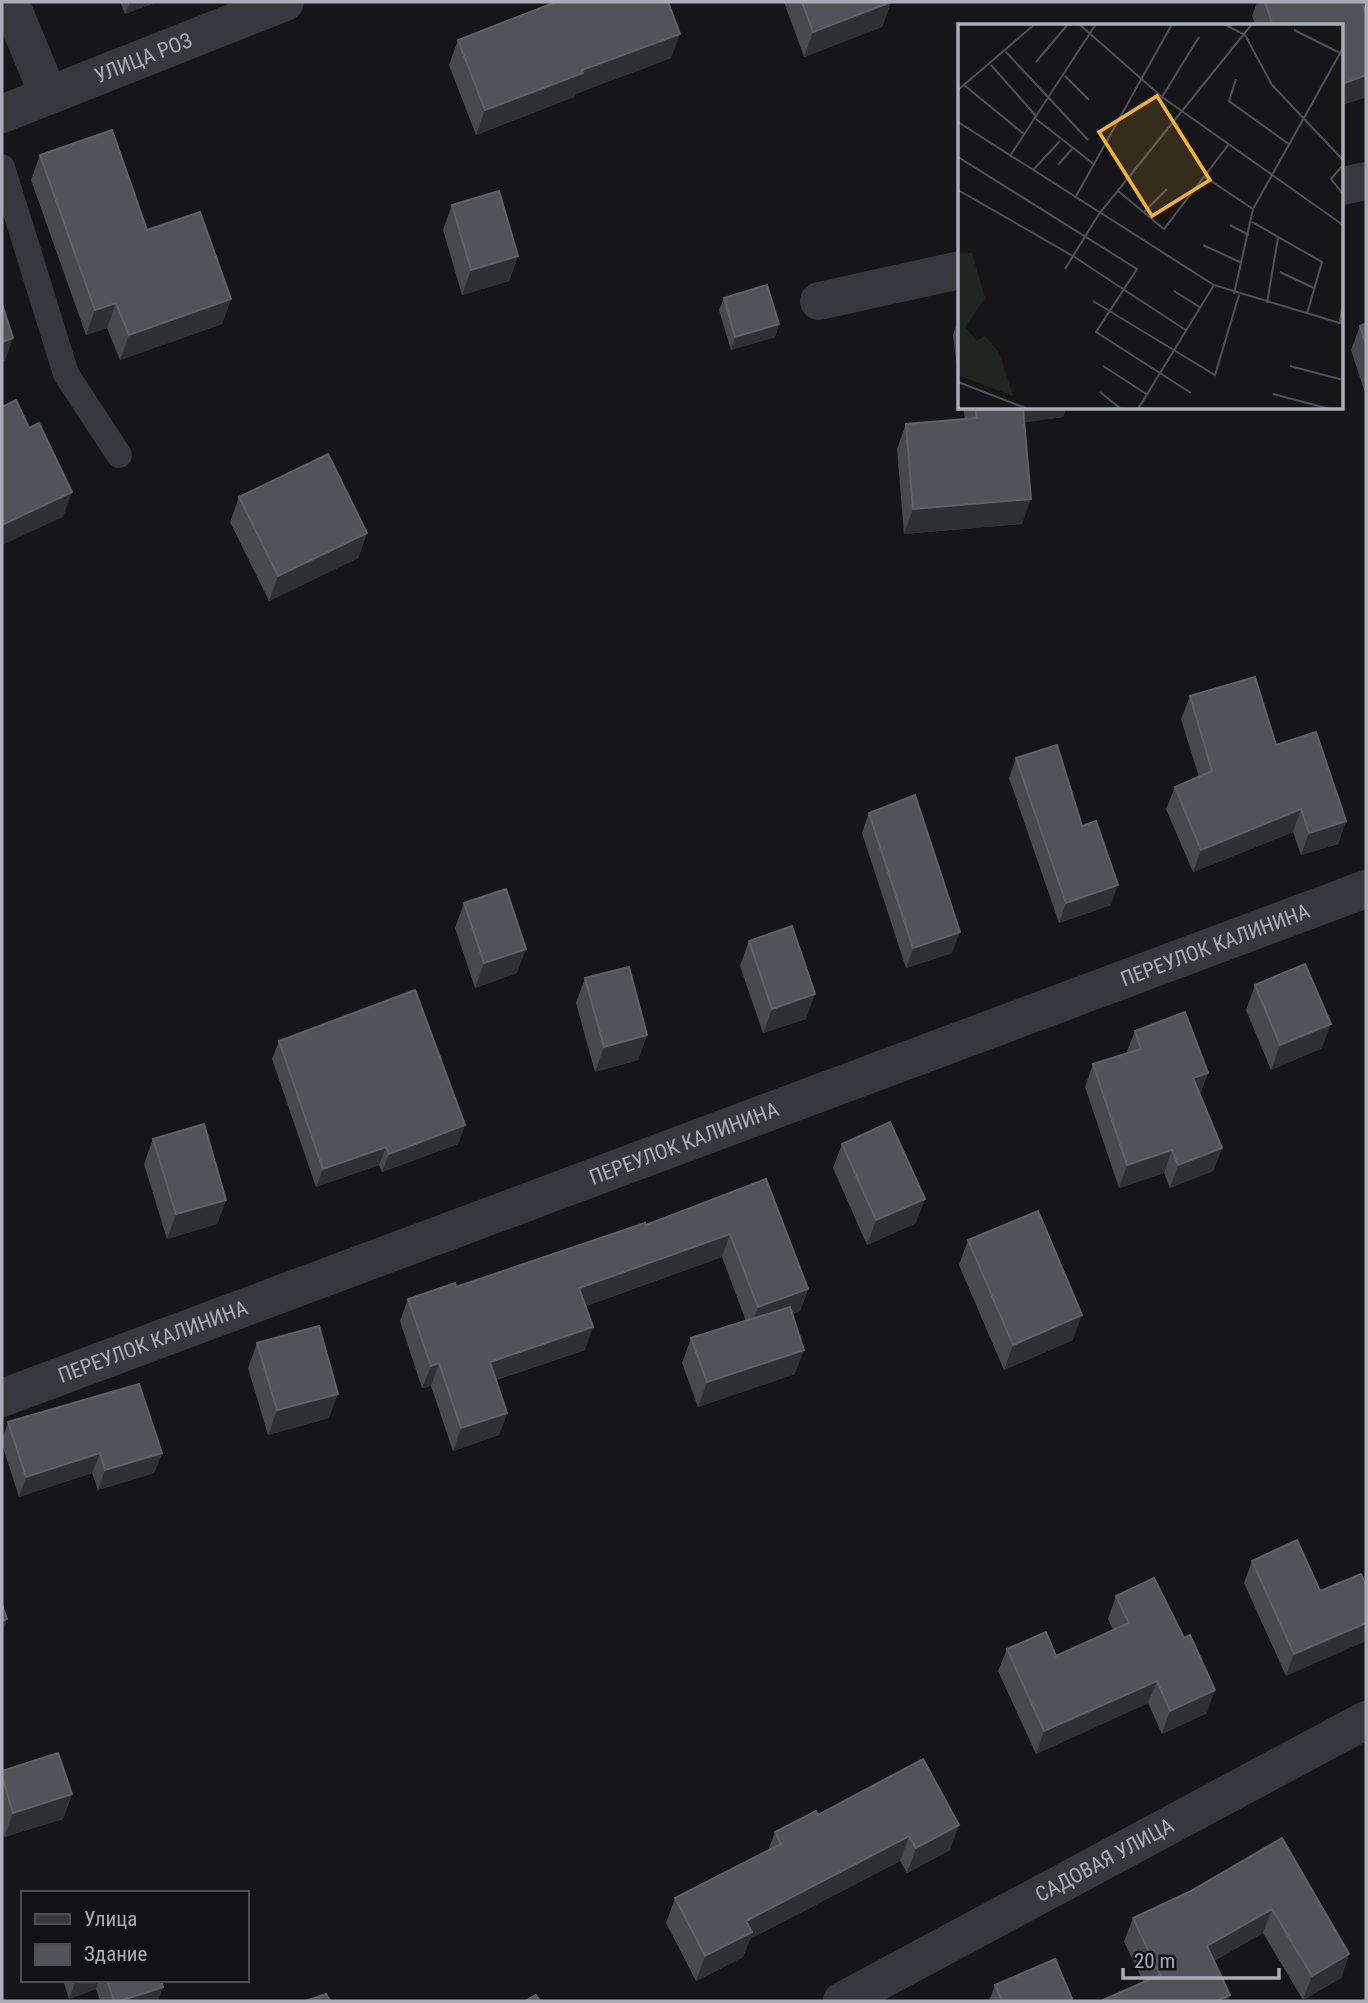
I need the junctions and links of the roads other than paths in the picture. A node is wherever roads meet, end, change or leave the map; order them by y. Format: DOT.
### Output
graph roads {
  1 [pos="10,2"];
  2 [pos="285,2"];
  3 [pos="48,94"];
  4 [pos="2,114"];
  5 [pos="2,167"];
  6 [pos="1366,181"];
  7 [pos="1344,186"];
  8 [pos="958,270"];
  9 [pos="819,300"];
  10 [pos="119,455"];
  11 [pos="1366,889"];
  12 [pos="2,1398"];
  13 [pos="1366,1720"];
  14 [pos="842,2001"];
  1 -- 3 [label="street"];
  2 -- 3 [label="street, УЛИЦА РОЗ"];
  3 -- 4 [label="street, УЛИЦА РОЗ"];
  5 -- 10 [label="lane"];
  6 -- 7 [label="street"];
  8 -- 9 [label="street"];
  11 -- 12 [label="street, ПЕРЕУЛОК КАЛИНИНА"];
  13 -- 14 [label="street, САДОВАЯ УЛИЦА"];
}
